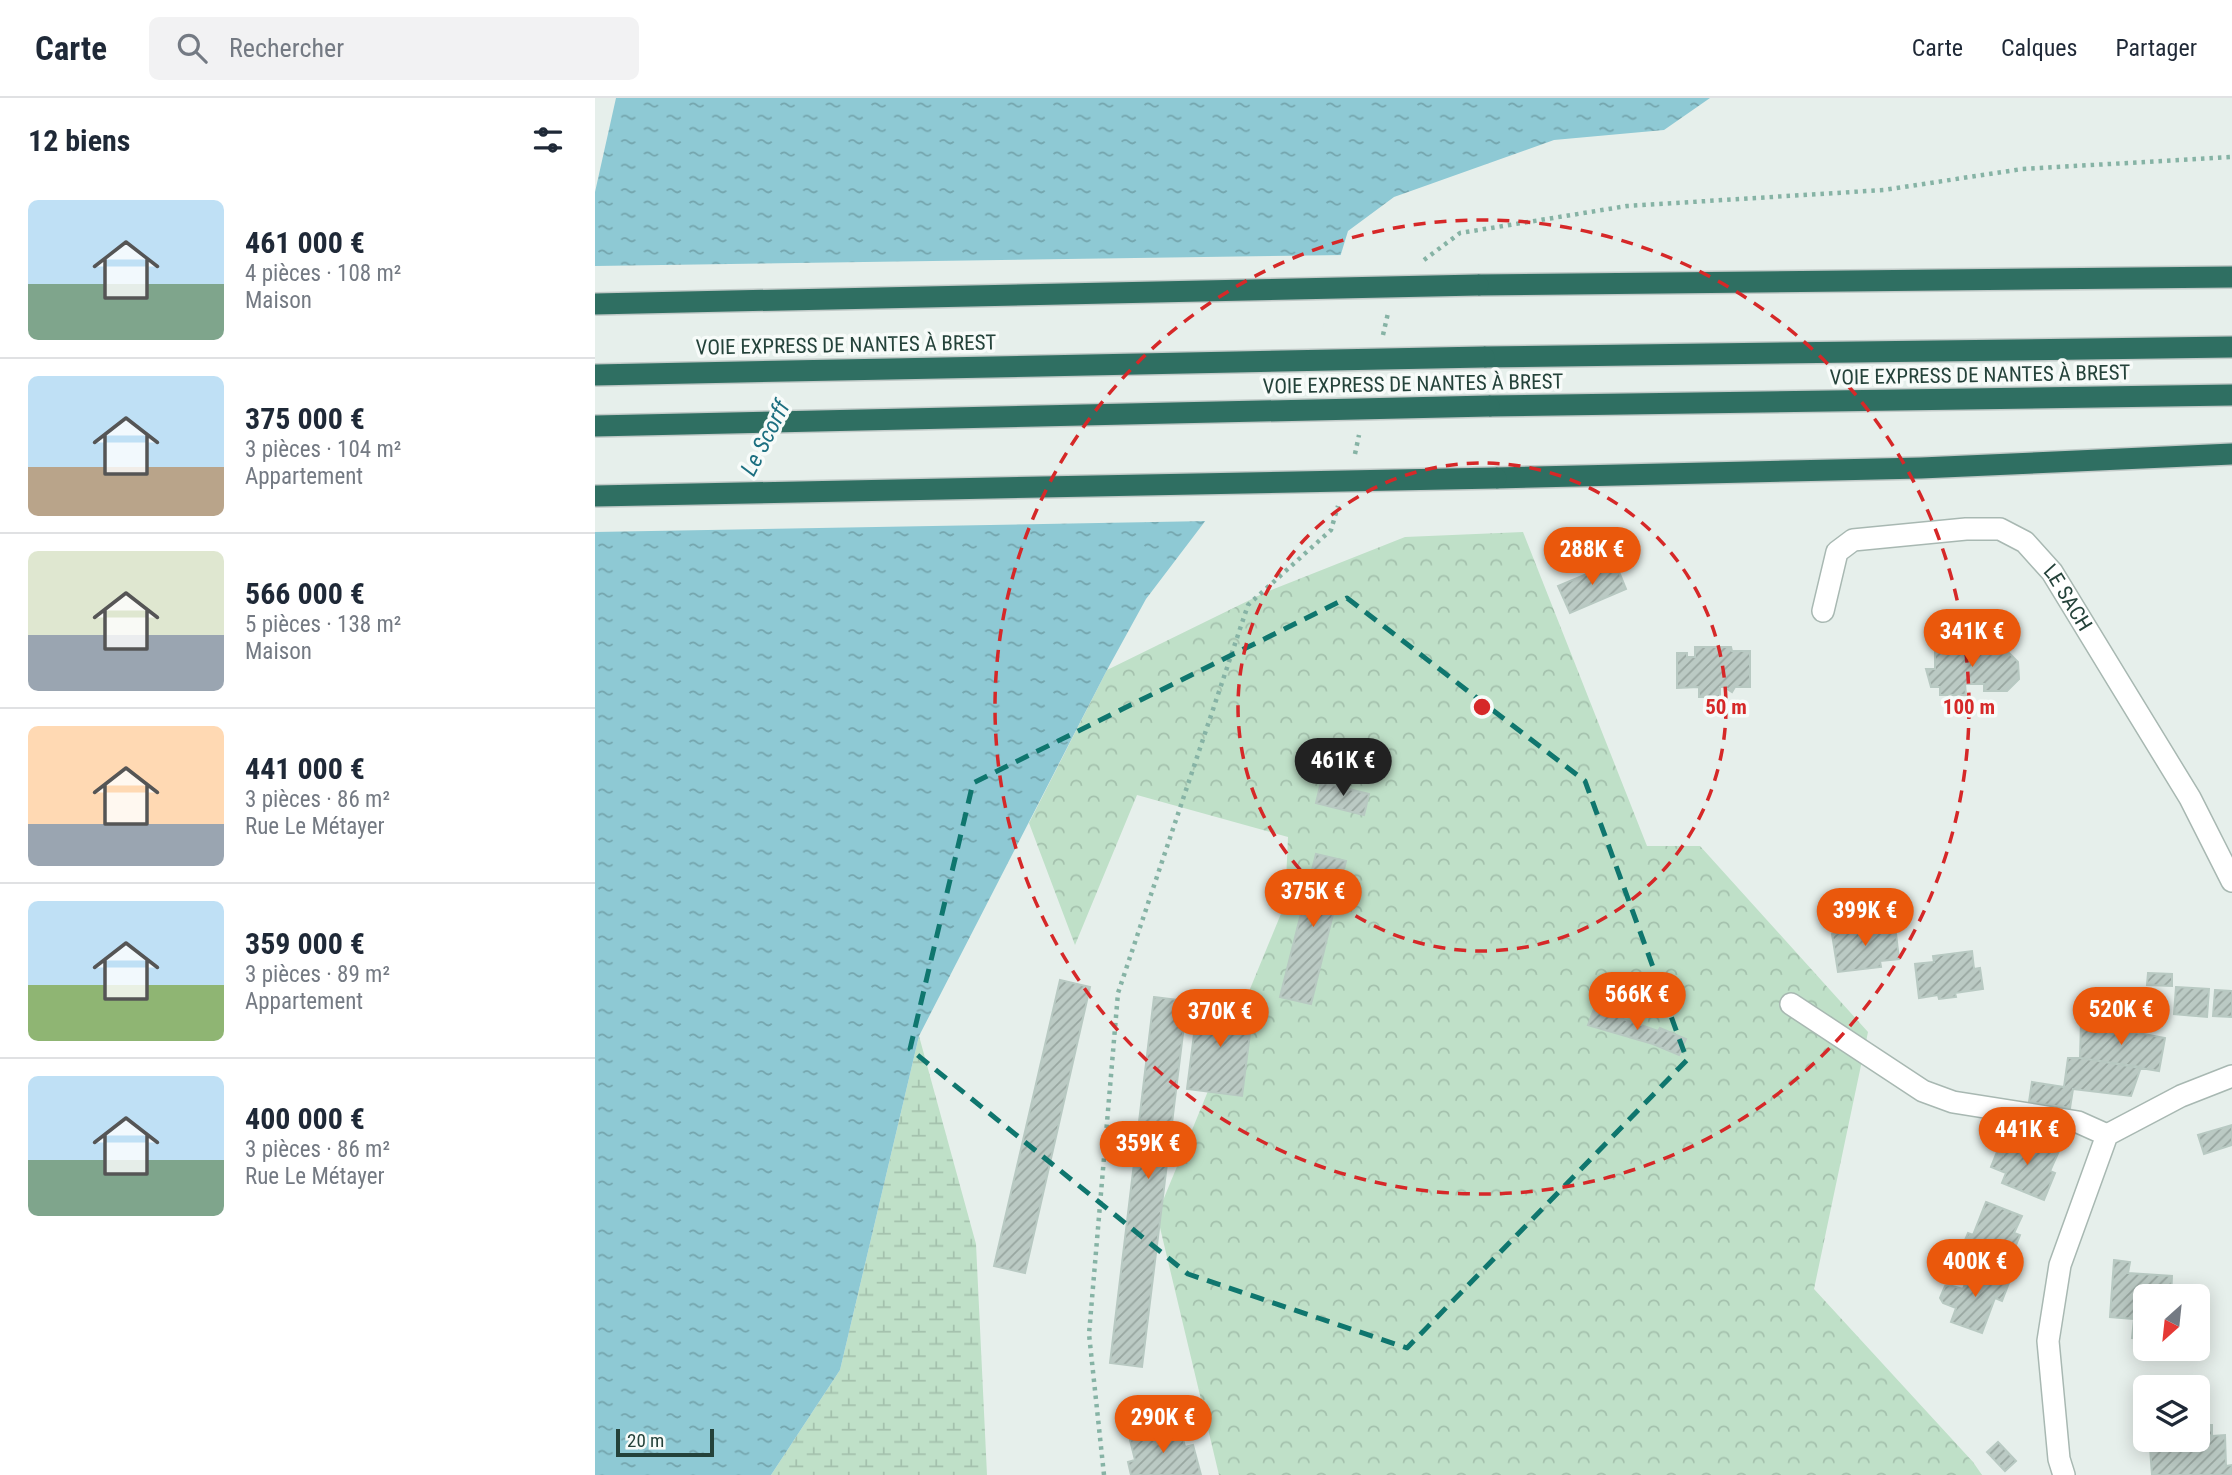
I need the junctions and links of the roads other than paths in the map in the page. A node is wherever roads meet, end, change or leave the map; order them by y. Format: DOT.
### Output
graph roads {
  1 [pos="2232,276"];
  2 [pos="595,304"];
  3 [pos="2232,347"];
  4 [pos="595,375"];
  5 [pos="2232,395"];
  6 [pos="595,426"];
  7 [pos="2232,454"];
  8 [pos="595,496"];
  9 [pos="1823,611"];
  10 [pos="2232,881"];
  11 [pos="1791,1004"];
  12 [pos="2232,1076"];
  13 [pos="2107,1135"];
  14 [pos="2064,1475"];
  1 -- 2 [label="highway, bridge"];
  3 -- 4 [label="highway, VOIE EXPRESS DE NANTES À BREST, bridge"];
  5 -- 6 [label="highway, VOIE EXPRESS DE NANTES À BREST, bridge"];
  7 -- 8 [label="highway, bridge"];
  9 -- 10 [label="street, LE SACH"];
  11 -- 13 [label="street"];
  12 -- 13 [label="street"];
  13 -- 14 [label="street"];
}
